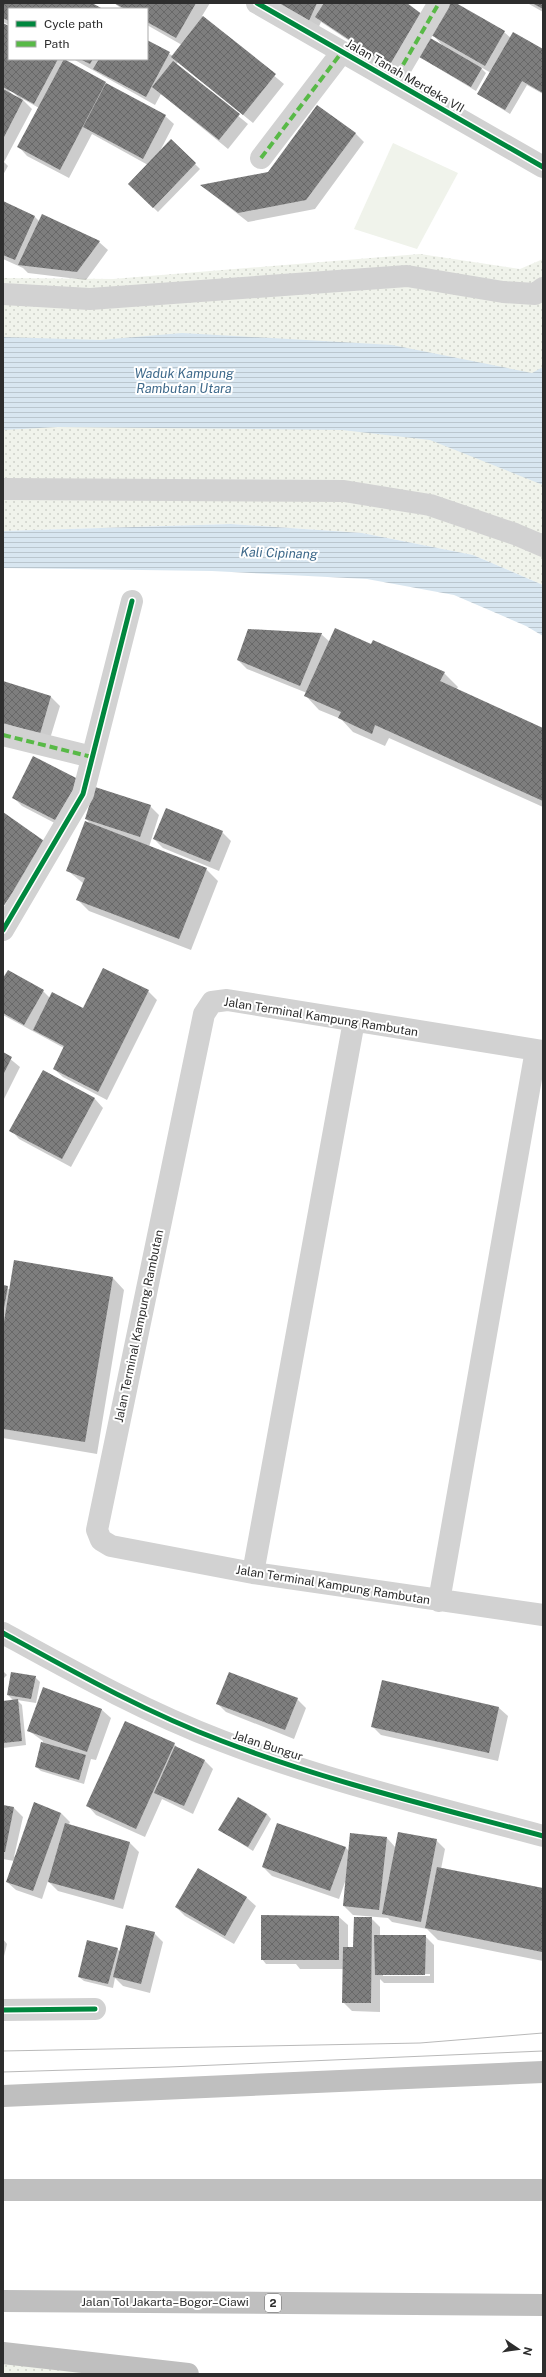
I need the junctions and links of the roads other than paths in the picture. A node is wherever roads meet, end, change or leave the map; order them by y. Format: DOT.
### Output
graph roads {
  1 [pos="257,3"];
  2 [pos="439,3"];
  3 [pos="342,52"];
  4 [pos="393,81"];
  5 [pos="261,158"];
  6 [pos="543,167"];
  7 [pos="543,288"];
  8 [pos="3,294"];
  9 [pos="3,489"];
  10 [pos="543,546"];
  11 [pos="132,601"];
  12 [pos="3,735"];
  13 [pos="92,757"];
  14 [pos="3,930"];
  15 [pos="354,1021"];
  16 [pos="540,1050"];
  17 [pos="253,1574"];
  18 [pos="438,1601"];
  19 [pos="543,1614"];
  20 [pos="3,1633"];
  21 [pos="543,1836"];
  22 [pos="95,2009"];
  23 [pos="3,2010"];
  24 [pos="543,2072"];
  25 [pos="3,2096"];
  26 [pos="3,2190"];
  27 [pos="543,2190"];
  28 [pos="3,2301"];
  29 [pos="543,2305"];
  30 [pos="3,2352"];
  31 [pos="188,2374"];
  1 -- 3 [label="street, Jalan Tanah Merdeka VII"];
  2 -- 4 [label="street"];
  3 -- 4 [label="street, Jalan Tanah Merdeka VII"];
  3 -- 5 [label="street"];
  4 -- 6 [label="street, Jalan Tanah Merdeka VII"];
  7 -- 8 [label="street"];
  9 -- 10 [label="street"];
  11 -- 13 [label="street"];
  12 -- 13 [label="street"];
  13 -- 14 [label="street"];
  15 -- 16 [label="street, Jalan Terminal Kampung Rambutan"];
  15 -- 17 [label="street"];
  15 -- 17 [label="street, Jalan Terminal Kampung Rambutan"];
  16 -- 18 [label="street"];
  17 -- 18 [label="street, Jalan Terminal Kampung Rambutan"];
  18 -- 19 [label="street, Jalan Terminal Kampung Rambutan"];
  20 -- 21 [label="street, Jalan Bungur"];
  22 -- 23 [label="street"];
  24 -- 25 [label="highway"];
  26 -- 27 [label="highway"];
  28 -- 29 [label="highway, Jalan Tol Jakarta–Bogor–Ciawi / 2"];
  30 -- 31 [label="highway"];
}
